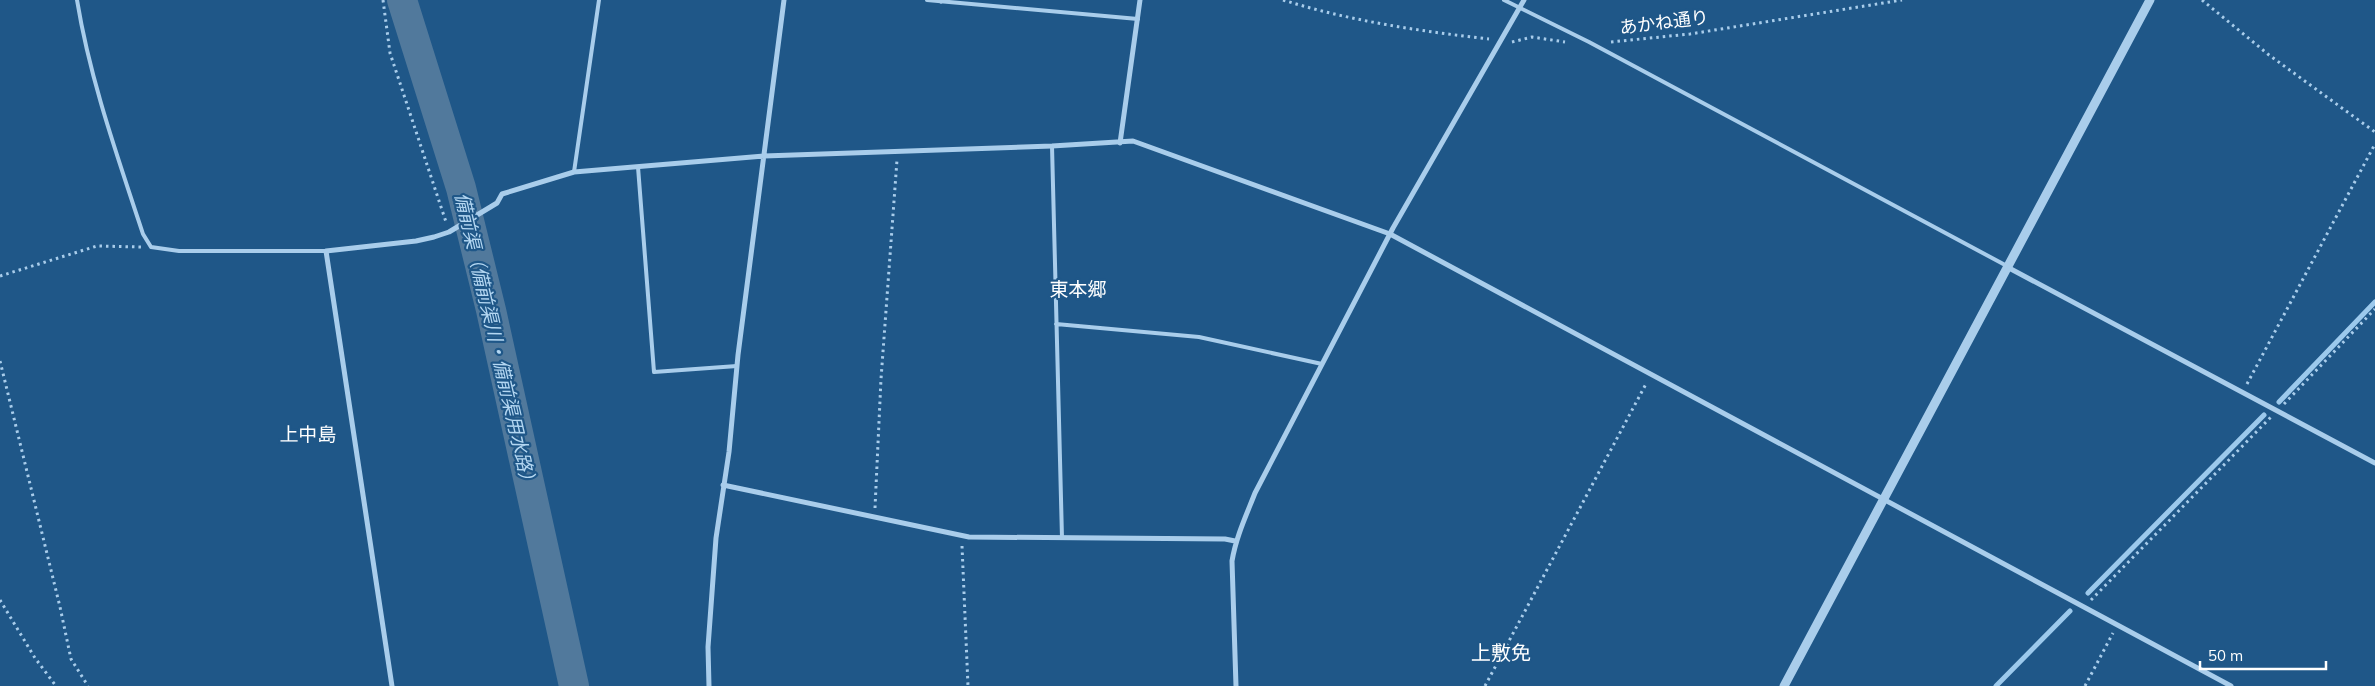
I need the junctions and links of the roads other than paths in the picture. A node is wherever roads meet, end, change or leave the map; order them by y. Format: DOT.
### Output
graph roads {
  1 [pos="77,0"];
  2 [pos="599,0"];
  3 [pos="784,0"];
  4 [pos="927,0"];
  5 [pos="1140,0"];
  6 [pos="1504,0"];
  7 [pos="1524,0"];
  8 [pos="2150,0"];
  9 [pos="942,1"];
  10 [pos="1519,8"];
  11 [pos="1138,19"];
  12 [pos="1120,143"];
  13 [pos="1052,146"];
  14 [pos="764,156"];
  15 [pos="638,167"];
  16 [pos="574,172"];
  17 [pos="1390,234"];
  18 [pos="326,251"];
  19 [pos="2009,268"];
  20 [pos="1056,324"];
  21 [pos="1322,364"];
  22 [pos="737,366"];
  23 [pos="2375,463"];
  24 [pos="723,485"];
  25 [pos="1884,498"];
  26 [pos="1062,538"];
  27 [pos="1235,541"];
  28 [pos="392,686"];
  29 [pos="709,686"];
  30 [pos="1236,686"];
  31 [pos="1784,686"];
  32 [pos="2232,686"];
  1 -- 18 [label="lane"];
  2 -- 16 [label="lane"];
  3 -- 14 [label="street"];
  4 -- 9 [label="lane"];
  5 -- 11 [label="street"];
  6 -- 10 [label="lane"];
  7 -- 10 [label="street"];
  8 -- 19 [label="street"];
  9 -- 11 [label="lane"];
  10 -- 17 [label="street"];
  10 -- 19 [label="lane"];
  11 -- 12 [label="street"];
  12 -- 13 [label="street"];
  12 -- 17 [label="street"];
  13 -- 14 [label="street"];
  13 -- 20 [label="lane"];
  14 -- 15 [label="street"];
  14 -- 22 [label="street"];
  15 -- 16 [label="street"];
  15 -- 22 [label="lane"];
  16 -- 18 [label="street"];
  17 -- 21 [label="street"];
  17 -- 25 [label="street"];
  18 -- 28 [label="street"];
  19 -- 23 [label="street"];
  19 -- 25 [label="street"];
  20 -- 21 [label="lane"];
  20 -- 26 [label="lane"];
  21 -- 27 [label="street"];
  22 -- 24 [label="street"];
  24 -- 26 [label="street"];
  24 -- 29 [label="street"];
  25 -- 31 [label="street"];
  25 -- 32 [label="street"];
  26 -- 27 [label="street"];
  27 -- 30 [label="street"];
}
